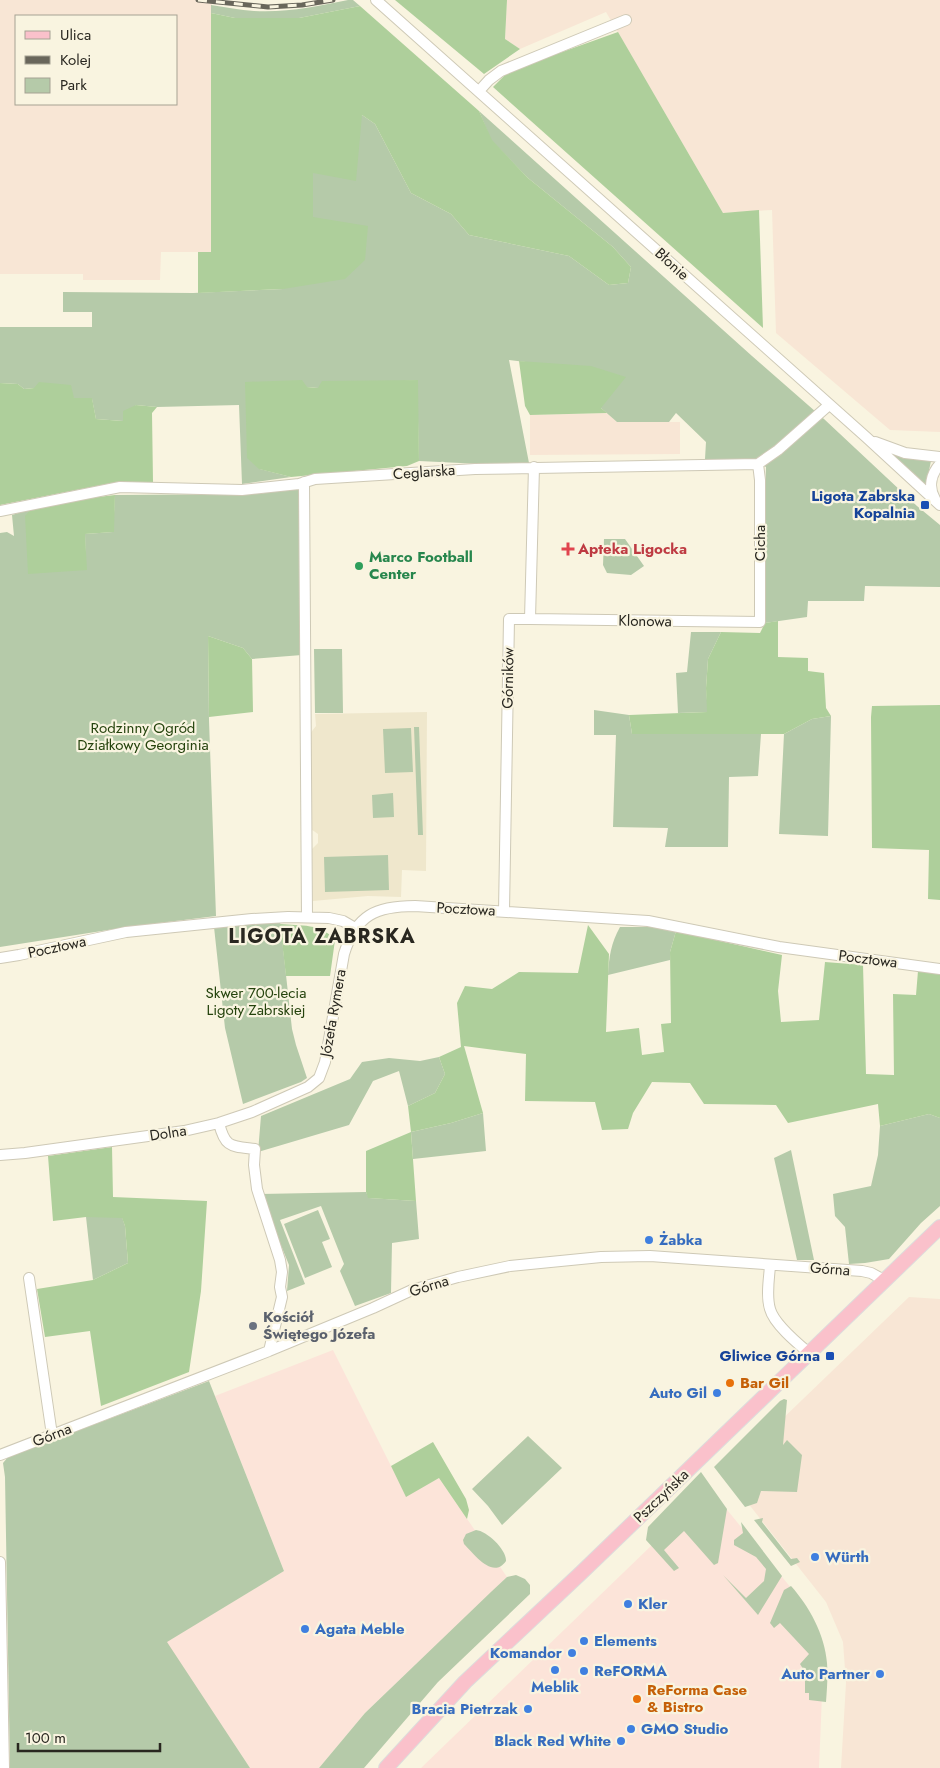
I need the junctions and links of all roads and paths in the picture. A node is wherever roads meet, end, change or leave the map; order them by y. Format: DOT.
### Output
graph roads {
  1 [pos="376,0"];
  2 [pos="626,20"];
  3 [pos="479,91"];
  4 [pos="829,405"];
  5 [pos="866,437"];
  6 [pos="940,457"];
  7 [pos="758,464"];
  8 [pos="940,464"];
  9 [pos="534,467"];
  10 [pos="304,482"];
  11 [pos="938,504"];
  12 [pos="0,511"];
  13 [pos="530,619"];
  14 [pos="760,622"];
  15 [pos="504,911"];
  16 [pos="307,917"];
  17 [pos="355,928"];
  18 [pos="0,958"];
  19 [pos="940,969"];
  20 [pos="322,1071"];
  21 [pos="219,1123"];
  22 [pos="0,1155"];
  23 [pos="940,1227"];
  24 [pos="770,1266"];
  25 [pos="29,1278"];
  26 [pos="884,1280"];
  27 [pos="269,1351"];
  28 [pos="809,1353"];
  29 [pos="52,1435"];
  30 [pos="0,1456"];
  31 [pos="0,1562"];
  32 [pos="4,1768"];
  33 [pos="386,1768"];
  1 -- 3 [label="street, Błonie"];
  2 -- 3 [label="street"];
  3 -- 4 [label="street, Błonie"];
  4 -- 5 [label="street, Błonie"];
  4 -- 7 [label="street"];
  5 -- 6 [label="street, Błonie"];
  5 -- 11 [label="street, Błonie"];
  7 -- 9 [label="street, Ceglarska"];
  7 -- 14 [label="street, Cicha"];
  8 -- 11 [label="street"];
  9 -- 10 [label="street, Ceglarska"];
  9 -- 13 [label="street"];
  10 -- 12 [label="street, Ceglarska"];
  10 -- 16 [label="street"];
  13 -- 14 [label="street, Klonowa"];
  13 -- 15 [label="street, Górników"];
  15 -- 17 [label="street, Pocztowa"];
  15 -- 19 [label="street, Pocztowa"];
  16 -- 17 [label="street, Pocztowa"];
  16 -- 18 [label="street, Pocztowa"];
  17 -- 20 [label="street, Józefa Rymera"];
  20 -- 21 [label="street, Dolna"];
  21 -- 22 [label="street, Dolna"];
  21 -- 27 [label="street"];
  23 -- 26 [label="main road, Pszczyńska"];
  24 -- 26 [label="street, Górna"];
  24 -- 27 [label="street, Górna"];
  24 -- 28 [label="street"];
  25 -- 29 [label="street"];
  26 -- 28 [label="main road, Pszczyńska"];
  27 -- 29 [label="street, Górna"];
  28 -- 33 [label="main road, Pszczyńska"];
  29 -- 30 [label="street, Górna"];
  31 -- 32 [label="street"];
}
